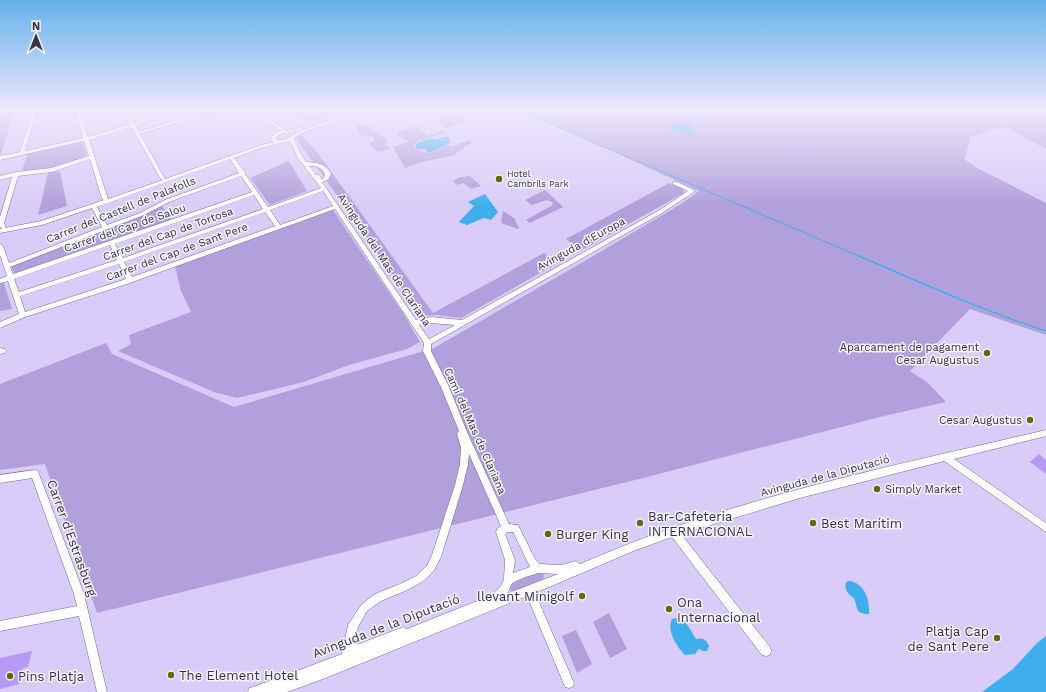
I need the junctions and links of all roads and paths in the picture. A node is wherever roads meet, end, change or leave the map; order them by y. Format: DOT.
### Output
graph roads {
  1 [pos="25,142"];
  2 [pos="71,142"];
  3 [pos="87,142"];
  4 [pos="141,142"];
  5 [pos="269,142"];
  6 [pos="270,142"];
  7 [pos="282,142"];
  8 [pos="294,142"];
  9 [pos="296,149"];
  10 [pos="22,153"];
  11 [pos="92,157"];
  12 [pos="0,158"];
  13 [pos="232,158"];
  14 [pos="306,164"];
  15 [pos="310,171"];
  16 [pos="243,173"];
  17 [pos="16,174"];
  18 [pos="0,178"];
  19 [pos="163,178"];
  20 [pos="322,180"];
  21 [pos="675,183"];
  22 [pos="324,189"];
  23 [pos="256,193"];
  24 [pos="105,199"];
  25 [pos="94,206"];
  26 [pos="336,207"];
  27 [pos="3,209"];
  28 [pos="267,209"];
  29 [pos="278,226"];
  30 [pos="1,228"];
  31 [pos="105,228"];
  32 [pos="112,243"];
  33 [pos="0,246"];
  34 [pos="121,262"];
  35 [pos="7,266"];
  36 [pos="11,278"];
  37 [pos="130,280"];
  38 [pos="0,281"];
  39 [pos="17,295"];
  40 [pos="23,315"];
  41 [pos="449,321"];
  42 [pos="414,323"];
  43 [pos="463,323"];
  44 [pos="0,325"];
  45 [pos="447,332"];
  46 [pos="428,343"];
  47 [pos="462,432"];
  48 [pos="1046,433"];
  49 [pos="946,458"];
  50 [pos="0,479"];
  51 [pos="506,528"];
  52 [pos="1046,528"];
  53 [pos="674,532"];
  54 [pos="613,554"];
  55 [pos="541,568"];
  56 [pos="548,582"];
  57 [pos="508,589"];
  58 [pos="529,591"];
  59 [pos="83,610"];
  60 [pos="0,626"];
  61 [pos="422,628"];
  62 [pos="349,643"];
  63 [pos="766,651"];
  64 [pos="346,657"];
  65 [pos="569,683"];
  66 [pos="102,692"];
  67 [pos="253,692"];
  68 [pos="272,692"];
  1 -- 10 [label="street"];
  2 -- 10 [label="street"];
  3 -- 11 [label="street"];
  4 -- 19 [label="street"];
  5 -- 19 [label="street"];
  6 -- 13 [label="street"];
  7 -- 9 [label="street"];
  8 -- 9 [label="street, Avinguda del Mas de Clariana"];
  9 -- 14 [label="street, Avinguda del Mas de Clariana"];
  10 -- 12 [label="street"];
  11 -- 17 [label="street"];
  11 -- 24 [label="street"];
  13 -- 16 [label="street"];
  13 -- 25 [label="street"];
  14 -- 15 [label="street, Avinguda del Mas de Clariana"];
  14 -- 20 [label="street, Avinguda del Mas de Clariana"];
  14 -- 20 [label="street, Avinguda del Mas de Clariana"];
  15 -- 20 [label="street, Avinguda del Mas de Clariana"];
  15 -- 22 [label="street, Avinguda del Mas de Clariana"];
  16 -- 23 [label="street"];
  16 -- 31 [label="street, Carrer del Castell de Palafolls"];
  17 -- 18 [label="street"];
  17 -- 27 [label="street"];
  19 -- 24 [label="street"];
  20 -- 22 [label="street, Avinguda del Mas de Clariana"];
  21 -- 43 [label="street, Avinguda d'Europa"];
  22 -- 26 [label="street, Avinguda del Mas de Clariana"];
  22 -- 28 [label="street, Carrer del Cap de Tortosa"];
  23 -- 28 [label="street"];
  23 -- 32 [label="street, Carrer del Cap de Salou"];
  24 -- 30 [label="street"];
  25 -- 30 [label="street"];
  25 -- 31 [label="street"];
  26 -- 29 [label="street, Carrer del Cap de Sant Pere"];
  26 -- 42 [label="street, Avinguda del Mas de Clariana"];
  27 -- 30 [label="street"];
  28 -- 29 [label="street"];
  28 -- 34 [label="street, Carrer del Cap de Tortosa"];
  29 -- 37 [label="street, Carrer del Cap de Sant Pere"];
  31 -- 35 [label="street, Carrer del Castell de Palafolls"];
  32 -- 34 [label="street"];
  32 -- 36 [label="street, Carrer del Cap de Salou"];
  33 -- 35 [label="street"];
  34 -- 37 [label="street"];
  34 -- 39 [label="street, Carrer del Cap de Tortosa"];
  35 -- 36 [label="street"];
  36 -- 38 [label="street, Carrer del Cap de Salou"];
  36 -- 39 [label="street"];
  37 -- 40 [label="street, Carrer del Cap de Sant Pere"];
  39 -- 40 [label="street"];
  40 -- 44 [label="street, Carrer del Cap de Sant Pere"];
  41 -- 42 [label="street"];
  41 -- 43 [label="street"];
  41 -- 45 [label="street"];
  42 -- 46 [label="street, Avinguda del Mas de Clariana"];
  43 -- 45 [label="street, Avinguda d'Europa"];
  45 -- 46 [label="street, Avinguda d'Europa"];
  46 -- 47 [label="street, Camí del Mas de Clariana"];
  47 -- 51 [label="street, Camí del Mas de Clariana"];
  47 -- 62 [label="street, Avinguda de la Diputació"];
  48 -- 49 [label="street, Avinguda de la Diputació"];
  49 -- 52 [label="street"];
  49 -- 53 [label="street, Avinguda de la Diputació"];
  50 -- 59 [label="street, Carrer d'Estrasburg"];
  51 -- 55 [label="street"];
  51 -- 57 [label="street"];
  53 -- 54 [label="street, Avinguda de la Diputació"];
  53 -- 63 [label="street"];
  54 -- 55 [label="street, Avinguda de la Diputació"];
  54 -- 56 [label="street, Avinguda de la Diputació"];
  55 -- 56 [label="street"];
  55 -- 57 [label="street, Avinguda de la Diputació"];
  56 -- 58 [label="street, Avinguda de la Diputació"];
  57 -- 58 [label="street, Avinguda de la Diputació"];
  57 -- 61 [label="street, Avinguda de la Diputació"];
  57 -- 68 [label="street, Avinguda de la Diputació"];
  58 -- 65 [label="street"];
  59 -- 60 [label="street"];
  59 -- 66 [label="street, Carrer d'Estrasburg"];
  61 -- 62 [label="street"];
  61 -- 64 [label="street, Avinguda de la Diputació"];
  62 -- 64 [label="street, Avinguda de la Diputació"];
  64 -- 67 [label="street, Avinguda de la Diputació"];
  64 -- 68 [label="street"];
}
